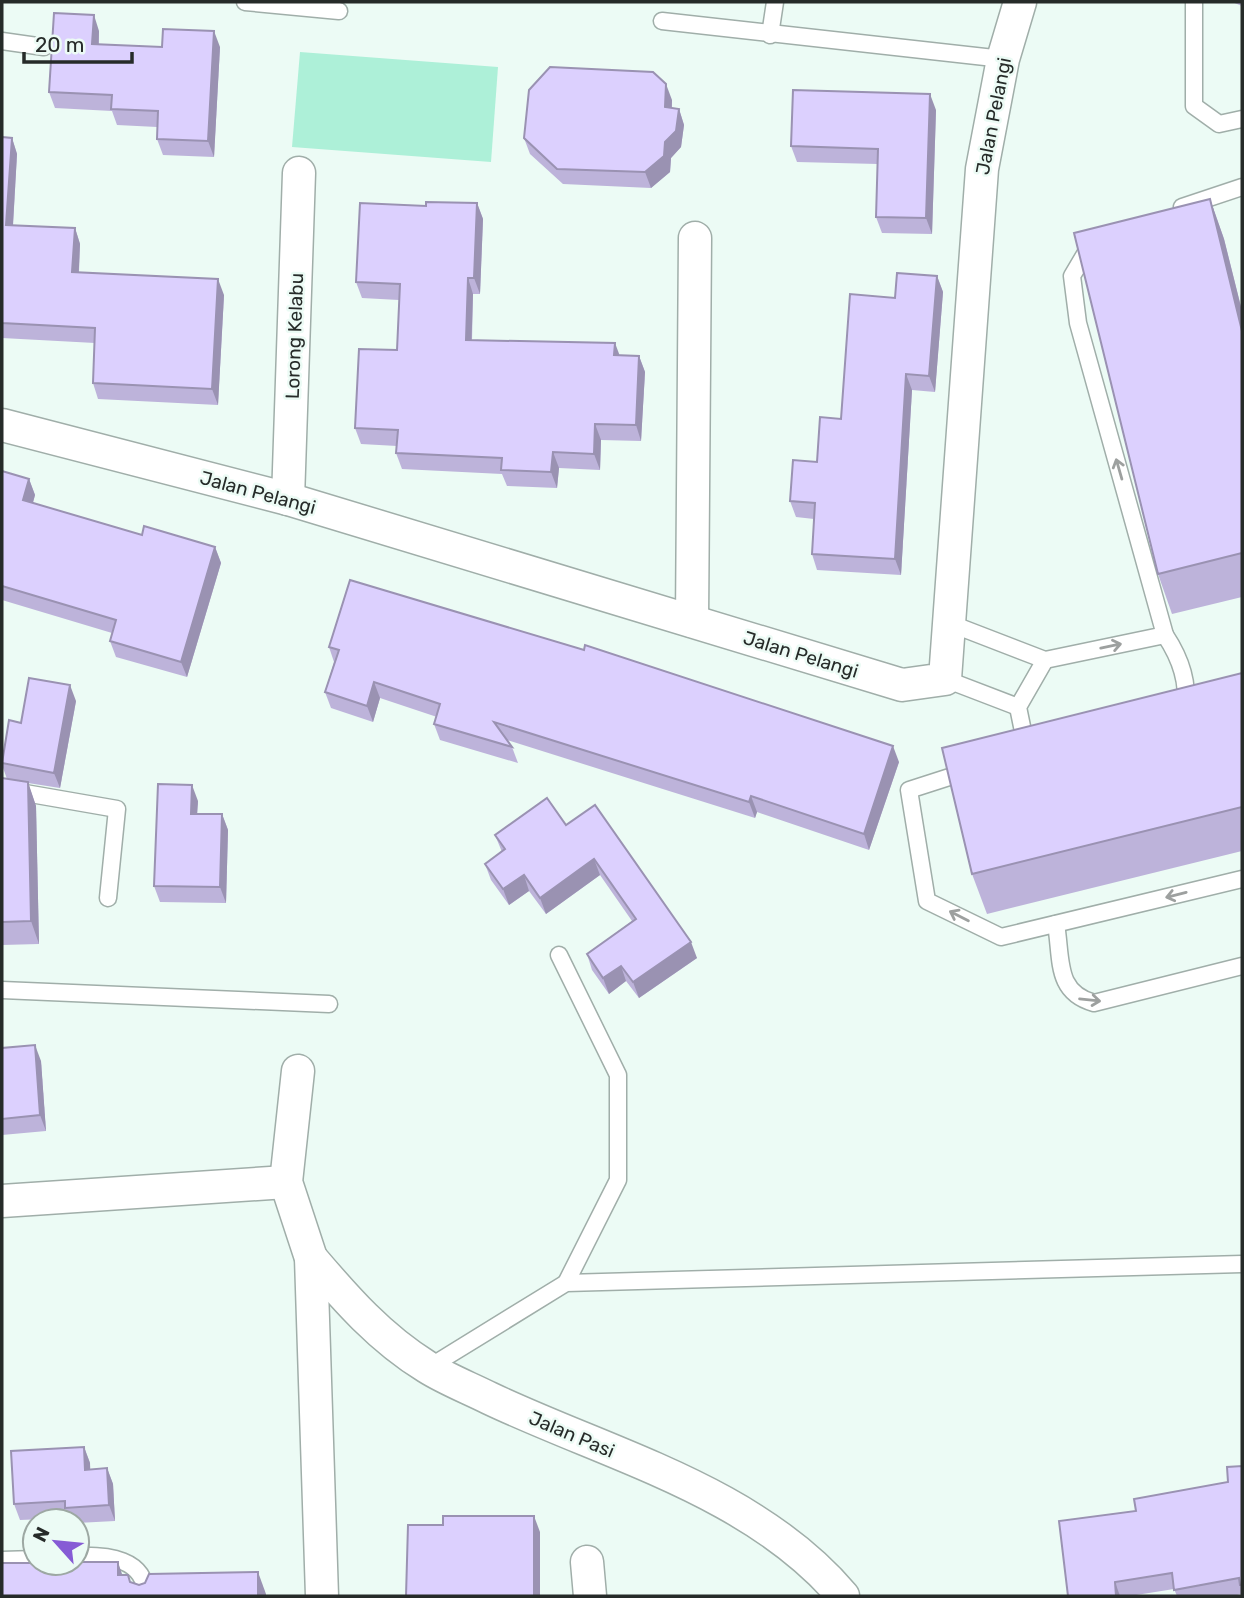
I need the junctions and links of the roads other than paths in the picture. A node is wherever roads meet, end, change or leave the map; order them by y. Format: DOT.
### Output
graph roads {
  1 [pos="246,2"];
  2 [pos="775,2"];
  3 [pos="1020,2"];
  4 [pos="1194,2"];
  5 [pos="339,11"];
  6 [pos="662,20"];
  7 [pos="770,35"];
  8 [pos="2,41"];
  9 [pos="44,47"];
  10 [pos="1003,59"];
  11 [pos="1242,119"];
  12 [pos="299,173"];
  13 [pos="1242,187"];
  14 [pos="1163,214"];
  15 [pos="1110,231"];
  16 [pos="695,238"];
  17 [pos="2,425"];
  18 [pos="288,499"];
  19 [pos="692,621"];
  20 [pos="949,623"];
  21 [pos="1165,635"];
  22 [pos="1045,660"];
  23 [pos="945,679"];
  24 [pos="1018,707"];
  25 [pos="1208,707"];
  26 [pos="1027,752"];
  27 [pos="988,765"];
  28 [pos="2,789"];
  29 [pos="1242,879"];
  30 [pos="108,898"];
  31 [pos="1056,924"];
  32 [pos="559,955"];
  33 [pos="1242,966"];
  34 [pos="2,990"];
  35 [pos="329,1004"];
  36 [pos="299,1071"];
  37 [pos="286,1182"];
  38 [pos="2,1200"];
  39 [pos="311,1258"];
  40 [pos="1242,1264"];
  41 [pos="566,1283"];
  42 [pos="428,1368"];
  43 [pos="91,1555"];
  44 [pos="21,1559"];
  45 [pos="2,1560"];
  46 [pos="587,1562"];
  47 [pos="146,1596"];
  48 [pos="322,1596"];
  49 [pos="590,1596"];
  50 [pos="843,1596"];
  1 -- 5 [label="lane"];
  2 -- 7 [label="lane"];
  3 -- 10 [label="street, Jalan Pelangi"];
  4 -- 11 [label="lane"];
  6 -- 7 [label="lane"];
  7 -- 10 [label="lane"];
  8 -- 9 [label="lane"];
  10 -- 20 [label="street, Jalan Pelangi"];
  12 -- 18 [label="street, Lorong Kelabu"];
  13 -- 14 [label="lane"];
  21 -- 15 [label="lane, one-way"];
  16 -- 19 [label="street"];
  17 -- 18 [label="street, Jalan Pelangi"];
  18 -- 19 [label="street, Jalan Pelangi"];
  19 -- 23 [label="street, Jalan Pelangi"];
  20 -- 22 [label="lane"];
  20 -- 23 [label="street, Jalan Pelangi"];
  22 -- 21 [label="lane, one-way"];
  21 -- 25 [label="lane"];
  22 -- 24 [label="lane"];
  23 -- 24 [label="lane"];
  24 -- 26 [label="lane"];
  31 -- 27 [label="lane, one-way"];
  28 -- 30 [label="lane"];
  29 -- 31 [label="lane, one-way"];
  31 -- 33 [label="lane, one-way"];
  32 -- 41 [label="lane"];
  34 -- 35 [label="lane"];
  36 -- 37 [label="street"];
  37 -- 38 [label="street"];
  37 -- 39 [label="street"];
  39 -- 42 [label="street, Jalan Pasi"];
  39 -- 48 [label="street"];
  40 -- 41 [label="lane"];
  41 -- 42 [label="lane"];
  42 -- 50 [label="street, Jalan Pasi"];
  43 -- 47 [label="lane"];
  44 -- 45 [label="lane"];
  46 -- 49 [label="street"];
}
